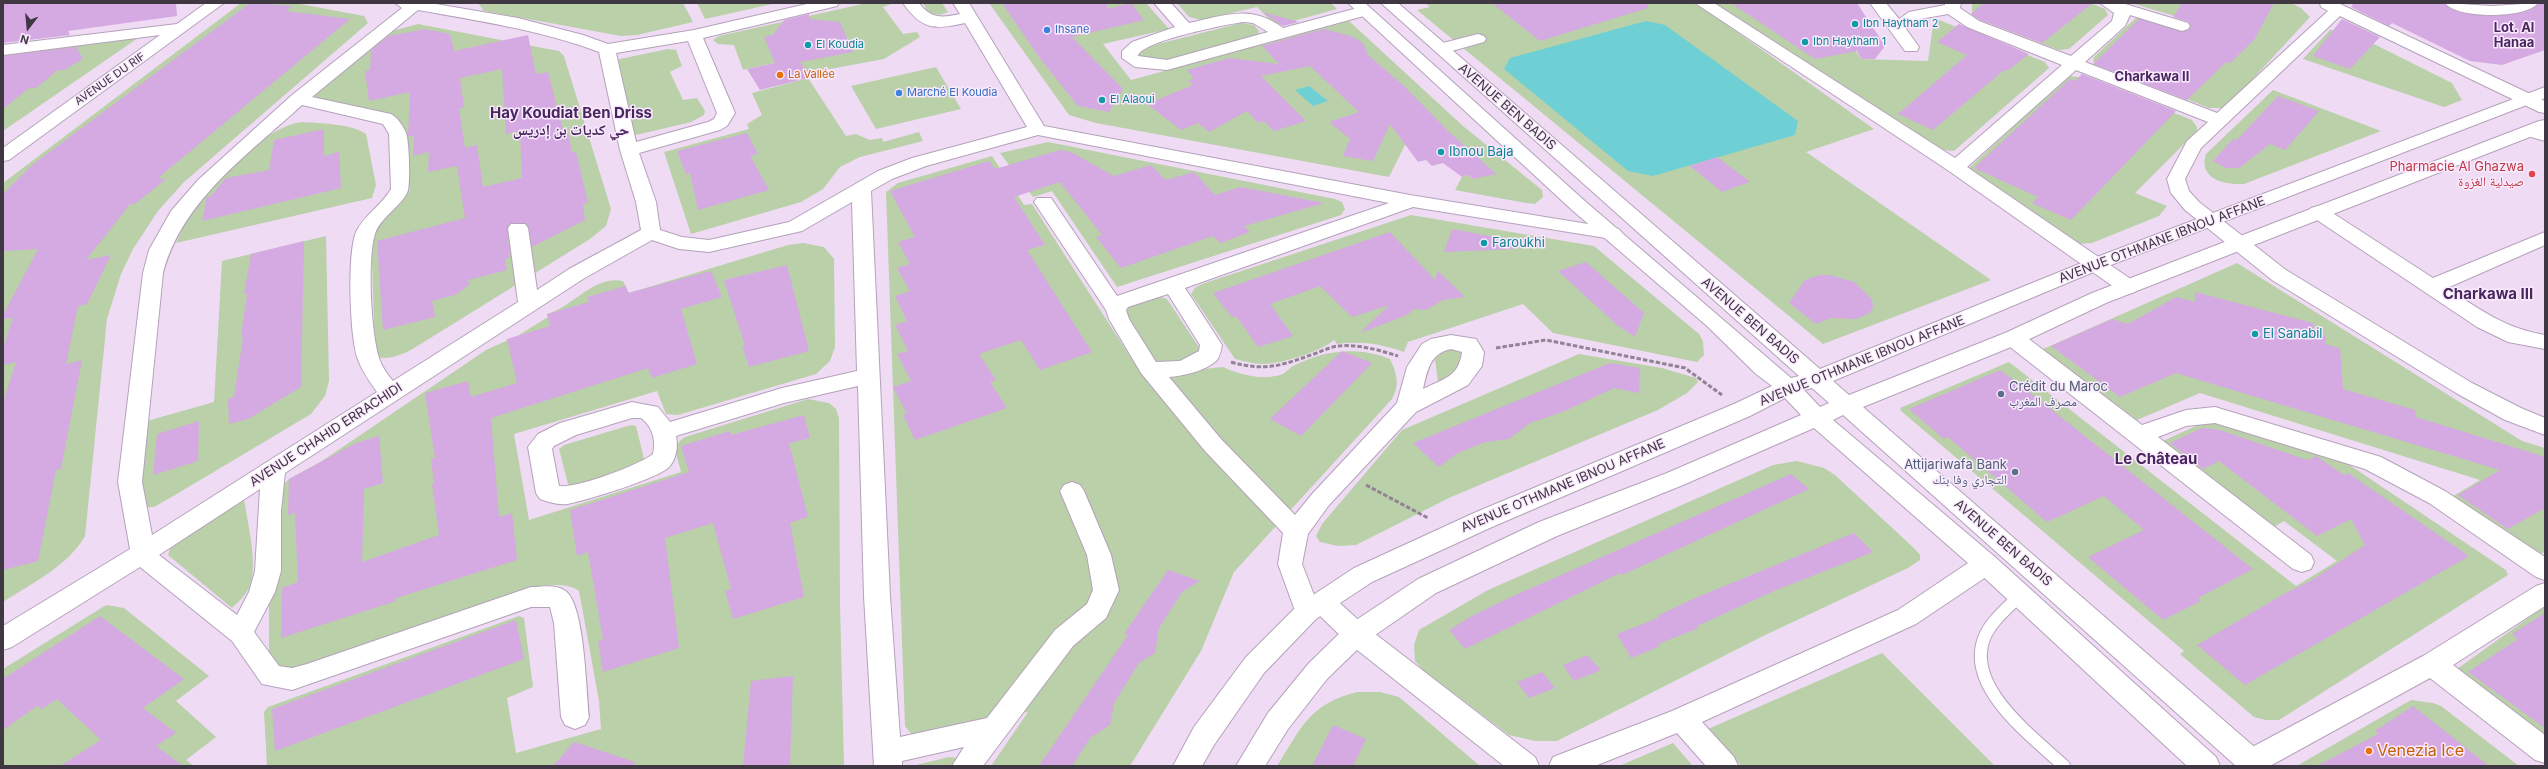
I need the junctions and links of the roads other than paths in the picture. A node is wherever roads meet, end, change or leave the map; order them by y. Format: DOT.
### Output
graph roads {
  1 [pos="216,3"];
  2 [pos="831,3"];
  3 [pos="911,3"];
  4 [pos="1162,3"];
  5 [pos="1388,3"];
  6 [pos="1703,3"];
  7 [pos="1878,3"];
  8 [pos="2453,3"];
  9 [pos="2530,3"];
  10 [pos="409,4"];
  11 [pos="2114,5"];
  12 [pos="1953,6"];
  13 [pos="2332,6"];
  14 [pos="1361,7"];
  15 [pos="474,9"];
  16 [pos="965,10"];
  17 [pos="2182,26"];
  18 [pos="183,28"];
  19 [pos="1897,28"];
  20 [pos="1186,30"];
  21 [pos="1280,34"];
  22 [pos="694,35"];
  23 [pos="1478,40"];
  24 [pos="1911,47"];
  25 [pos="607,49"];
  26 [pos="1441,49"];
  27 [pos="3,50"];
  28 [pos="2074,62"];
  29 [pos="2545,92"];
  30 [pos="298,99"];
  31 [pos="2525,99"];
  32 [pos="2545,108"];
  33 [pos="2219,120"];
  34 [pos="1038,130"];
  35 [pos="2540,131"];
  36 [pos="629,150"];
  37 [pos="3,156"];
  38 [pos="1956,168"];
  39 [pos="861,189"];
  40 [pos="1410,201"];
  41 [pos="1044,202"];
  42 [pos="1579,206"];
  43 [pos="2318,212"];
  44 [pos="2212,221"];
  45 [pos="1538,223"];
  46 [pos="518,228"];
  47 [pos="651,233"];
  48 [pos="1612,233"];
  49 [pos="2545,238"];
  50 [pos="2237,244"];
  51 [pos="2096,264"];
  52 [pos="1173,285"];
  53 [pos="2433,286"];
  54 [pos="2128,287"];
  55 [pos="529,305"];
  56 [pos="1116,310"];
  57 [pos="2013,338"];
  58 [pos="2545,342"];
  59 [pos="1149,368"];
  60 [pos="869,376"];
  61 [pos="1817,379"];
  62 [pos="1788,387"];
  63 [pos="390,393"];
  64 [pos="1846,405"];
  65 [pos="1408,406"];
  66 [pos="1817,418"];
  67 [pos="2545,427"];
  68 [pos="663,432"];
  69 [pos="2140,435"];
  70 [pos="274,469"];
  71 [pos="1072,491"];
  72 [pos="1296,531"];
  73 [pos="143,553"];
  74 [pos="2302,562"];
  75 [pos="1986,564"];
  76 [pos="2545,570"];
  77 [pos="2545,593"];
  78 [pos="2019,596"];
  79 [pos="1315,607"];
  80 [pos="241,633"];
  81 [pos="1356,634"];
  82 [pos="3,639"];
  83 [pos="2432,664"];
  84 [pos="575,717"];
  85 [pos="1682,719"];
  86 [pos="994,728"];
  87 [pos="2545,751"];
  88 [pos="888,759"];
  89 [pos="2254,764"];
  90 [pos="966,766"];
  91 [pos="1187,766"];
  92 [pos="1250,766"];
  93 [pos="1525,766"];
  94 [pos="1563,766"];
  95 [pos="1724,766"];
  96 [pos="2064,766"];
  97 [pos="2206,766"];
  1 -- 18 [label="street, AVENUE DU RIF"];
  2 -- 22 [label="street"];
  3 -- 16 [label="street"];
  4 -- 20 [label="street"];
  5 -- 26 [label="street, AVENUE BEN BADIS"];
  6 -- 38 [label="street"];
  7 -- 19 [label="street"];
  8 -- 9 [label="street"];
  10 -- 15 [label="street"];
  10 -- 30 [label="street"];
  11 -- 17 [label="street"];
  11 -- 28 [label="street"];
  12 -- 19 [label="street"];
  12 -- 28 [label="street"];
  13 -- 31 [label="street"];
  13 -- 33 [label="street"];
  14 -- 21 [label="street"];
  14 -- 42 [label="street, AVENUE BEN BADIS"];
  15 -- 25 [label="street"];
  16 -- 34 [label="street"];
  18 -- 27 [label="street"];
  18 -- 37 [label="street, AVENUE DU RIF"];
  19 -- 24 [label="street"];
  20 -- 21 [label="street"];
  20 -- 21 [label="street"];
  22 -- 25 [label="street"];
  22 -- 36 [label="street"];
  23 -- 26 [label="street"];
  25 -- 36 [label="street"];
  26 -- 61 [label="street, AVENUE BEN BADIS"];
  28 -- 33 [label="street"];
  28 -- 38 [label="street"];
  29 -- 31 [label="street, AVENUE OTHMANE IBNOU AFFANE"];
  30 -- 63 [label="street"];
  30 -- 73 [label="street"];
  31 -- 32 [label="street"];
  31 -- 44 [label="street, AVENUE OTHMANE IBNOU AFFANE"];
  33 -- 44 [label="street"];
  34 -- 39 [label="street"];
  34 -- 40 [label="street"];
  35 -- 43 [label="street"];
  36 -- 47 [label="street"];
  38 -- 51 [label="street"];
  39 -- 47 [label="street"];
  39 -- 60 [label="street"];
  40 -- 45 [label="street"];
  40 -- 52 [label="street"];
  41 -- 56 [label="street"];
  42 -- 45 [label="street"];
  42 -- 48 [label="street, AVENUE BEN BADIS"];
  43 -- 50 [label="street"];
  43 -- 53 [label="street"];
  44 -- 50 [label="street"];
  44 -- 51 [label="street, AVENUE OTHMANE IBNOU AFFANE"];
  45 -- 48 [label="street"];
  46 -- 55 [label="street"];
  47 -- 55 [label="street, AVENUE CHAHID ERRACHIDI"];
  48 -- 62 [label="street, AVENUE BEN BADIS"];
  49 -- 53 [label="street"];
  50 -- 54 [label="street"];
  50 -- 67 [label="street"];
  51 -- 54 [label="street"];
  51 -- 61 [label="street, AVENUE OTHMANE IBNOU AFFANE"];
  52 -- 56 [label="street"];
  52 -- 59 [label="street"];
  53 -- 58 [label="street"];
  54 -- 57 [label="street"];
  55 -- 63 [label="street, AVENUE CHAHID ERRACHIDI"];
  56 -- 59 [label="street"];
  57 -- 64 [label="street"];
  57 -- 69 [label="street"];
  59 -- 72 [label="street"];
  60 -- 68 [label="street"];
  60 -- 88 [label="street"];
  61 -- 62 [label="street, AVENUE OTHMANE IBNOU AFFANE"];
  61 -- 64 [label="street, AVENUE BEN BADIS"];
  62 -- 66 [label="street, AVENUE BEN BADIS"];
  62 -- 79 [label="street, AVENUE OTHMANE IBNOU AFFANE"];
  63 -- 70 [label="street, AVENUE CHAHID ERRACHIDI"];
  64 -- 66 [label="street"];
  64 -- 89 [label="street, AVENUE BEN BADIS"];
  65 -- 65 [label="street"];
  65 -- 72 [label="street"];
  66 -- 75 [label="street, AVENUE BEN BADIS"];
  66 -- 81 [label="street"];
  68 -- 68 [label="street"];
  69 -- 74 [label="street"];
  69 -- 76 [label="street"];
  70 -- 73 [label="street, AVENUE CHAHID ERRACHIDI"];
  70 -- 80 [label="street"];
  71 -- 86 [label="street"];
  72 -- 79 [label="street"];
  73 -- 80 [label="street"];
  73 -- 82 [label="street, AVENUE CHAHID ERRACHIDI"];
  75 -- 78 [label="street, AVENUE BEN BADIS"];
  75 -- 85 [label="street"];
  77 -- 83 [label="street"];
  78 -- 96 [label="lane"];
  78 -- 97 [label="street, AVENUE BEN BADIS"];
  79 -- 81 [label="street"];
  79 -- 91 [label="street, AVENUE OTHMANE IBNOU AFFANE"];
  80 -- 84 [label="street"];
  81 -- 92 [label="street"];
  81 -- 93 [label="street"];
  83 -- 87 [label="street"];
  83 -- 89 [label="street"];
  85 -- 94 [label="street"];
  85 -- 95 [label="street"];
  86 -- 88 [label="street"];
  86 -- 90 [label="street"];
}
